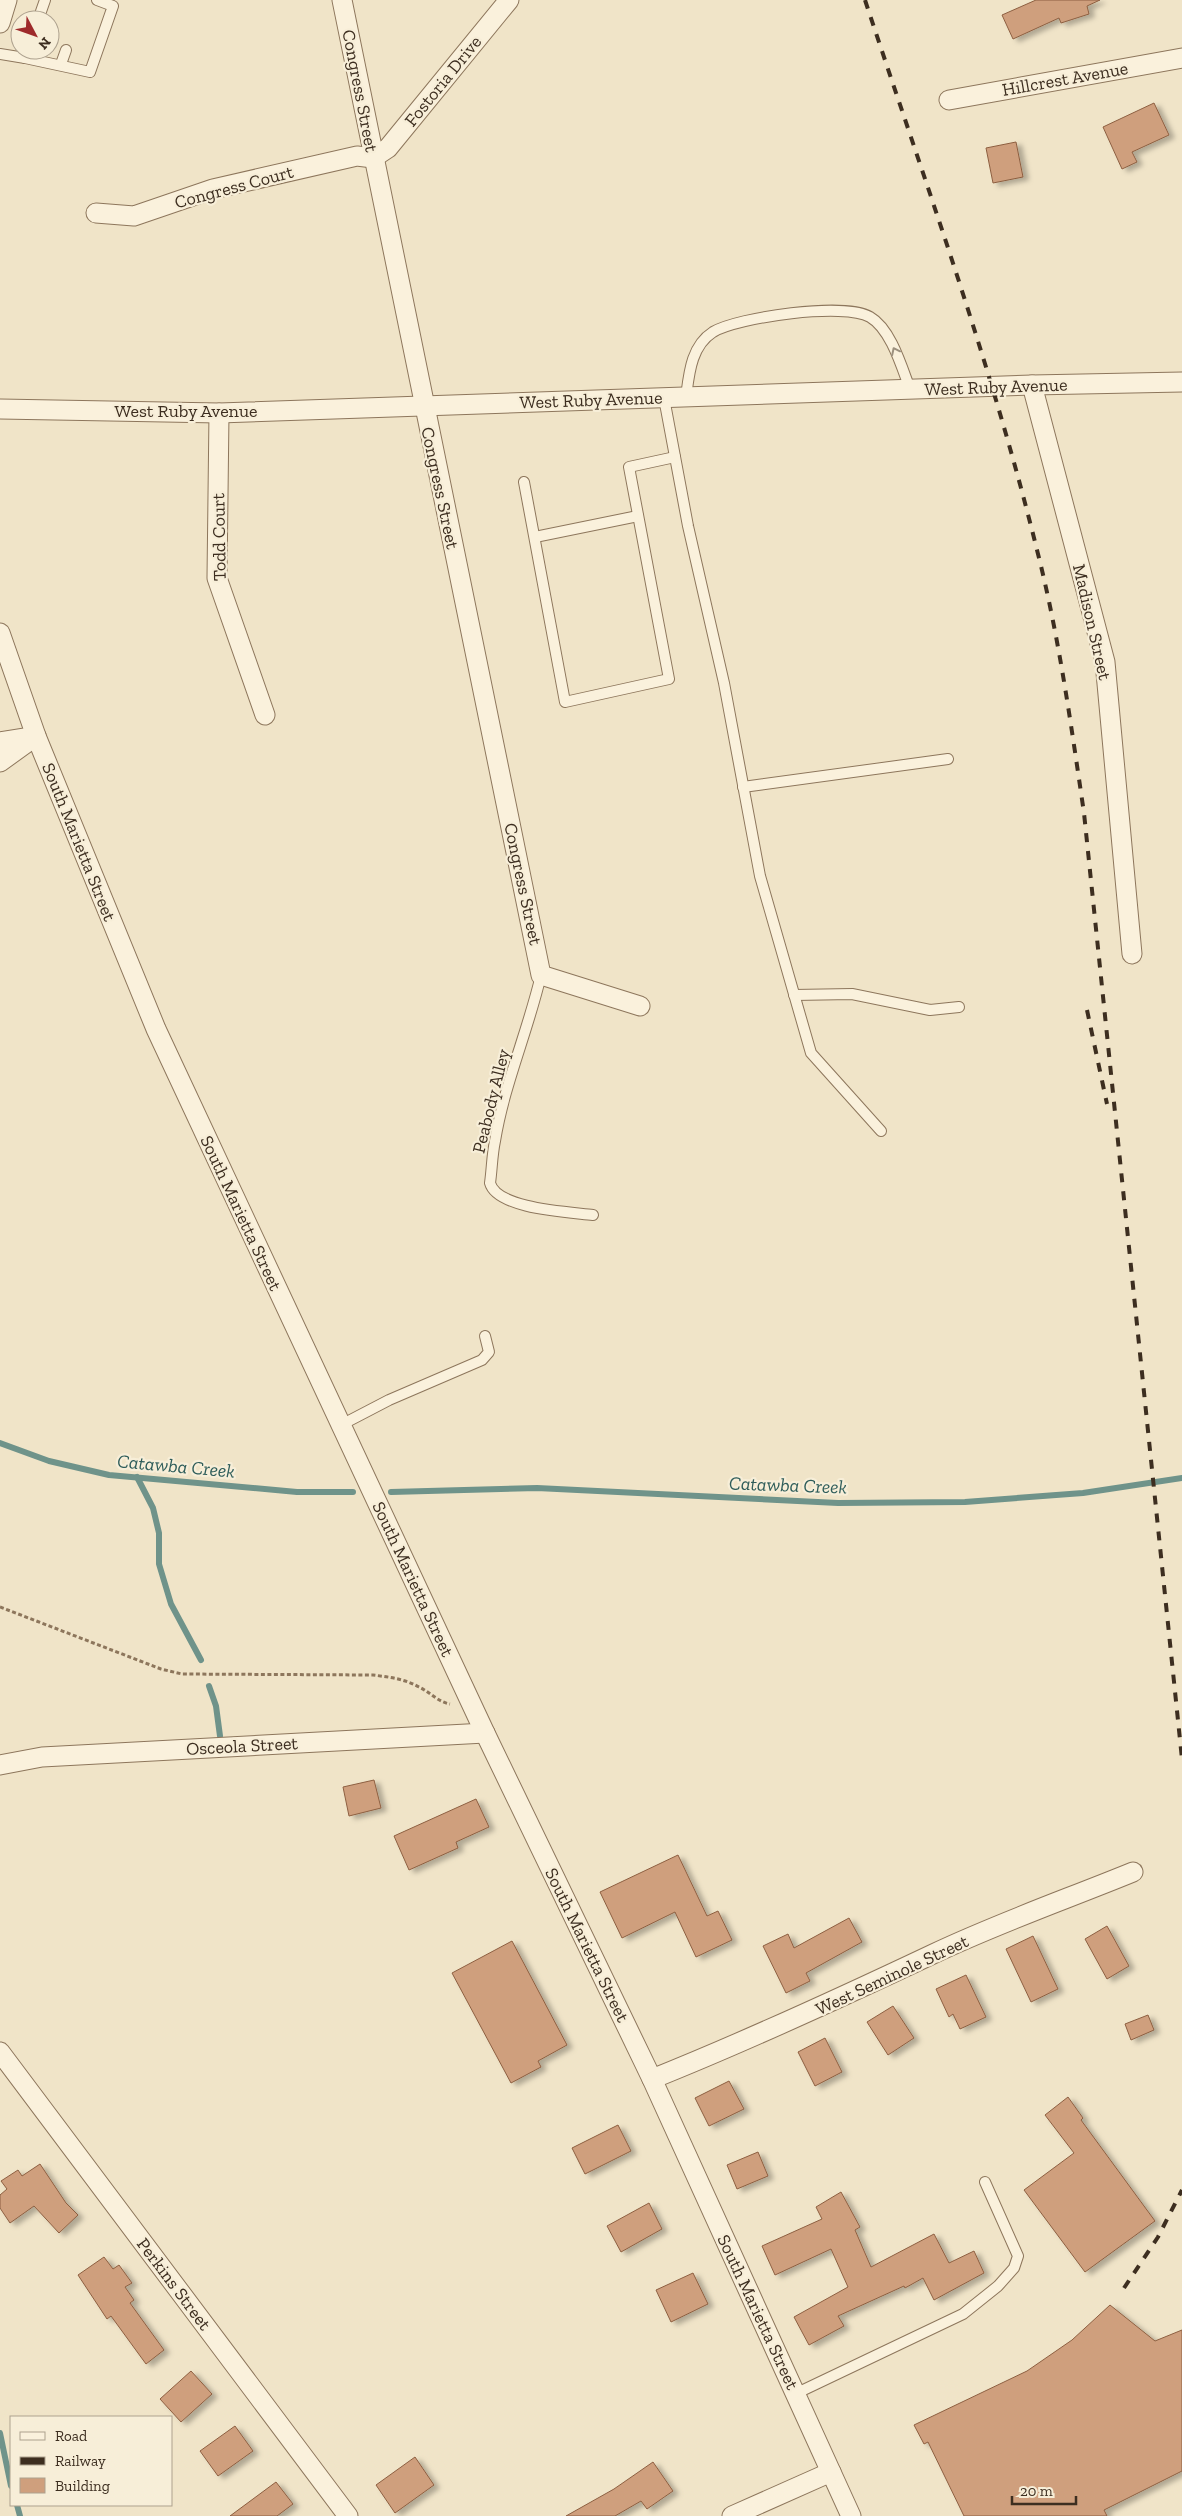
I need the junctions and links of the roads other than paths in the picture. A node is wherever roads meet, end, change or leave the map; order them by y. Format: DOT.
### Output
graph roads {
  1 [pos="7,0"];
  2 [pos="97,0"];
  3 [pos="342,0"];
  4 [pos="509,0"];
  5 [pos="0,23"];
  6 [pos="66,50"];
  7 [pos="1182,58"];
  8 [pos="47,60"];
  9 [pos="61,64"];
  10 [pos="949,100"];
  11 [pos="373,158"];
  12 [pos="96,213"];
  13 [pos="1182,382"];
  14 [pos="1032,385"];
  15 [pos="910,390"];
  16 [pos="686,397"];
  17 [pos="664,398"];
  18 [pos="423,406"];
  19 [pos="0,409"];
  20 [pos="219,412"];
  21 [pos="675,457"];
  22 [pos="524,482"];
  23 [pos="638,516"];
  24 [pos="534,537"];
  25 [pos="0,632"];
  26 [pos="264,715"];
  27 [pos="36,736"];
  28 [pos="0,742"];
  29 [pos="948,759"];
  30 [pos="0,762"];
  31 [pos="743,787"];
  32 [pos="1132,954"];
  33 [pos="541,975"];
  34 [pos="794,995"];
  35 [pos="640,1006"];
  36 [pos="958,1007"];
  37 [pos="881,1131"];
  38 [pos="593,1215"];
  39 [pos="485,1336"];
  40 [pos="341,1425"];
  41 [pos="485,1733"];
  42 [pos="0,1765"];
  43 [pos="1133,1872"];
  44 [pos="0,2052"];
  45 [pos="652,2079"];
  46 [pos="985,2182"];
  47 [pos="795,2394"];
  48 [pos="831,2472"];
  49 [pos="348,2516"];
  50 [pos="732,2516"];
  51 [pos="851,2516"];
  1 -- 5 [label="street"];
  2 -- 9 [label="lane"];
  3 -- 11 [label="street, Congress Street"];
  4 -- 11 [label="street, Fostoria Drive"];
  6 -- 9 [label="lane"];
  7 -- 10 [label="street, Hillcrest Avenue"];
  8 -- 9 [label="lane"];
  11 -- 12 [label="street, Congress Court"];
  11 -- 18 [label="street, Congress Street"];
  13 -- 14 [label="street, West Ruby Avenue"];
  14 -- 15 [label="street, West Ruby Avenue"];
  14 -- 32 [label="street, Madison Street"];
  15 -- 16 [label="street, West Ruby Avenue"];
  15 -- 16 [label="lane, one-way"];
  16 -- 17 [label="street, West Ruby Avenue"];
  17 -- 18 [label="street, West Ruby Avenue"];
  17 -- 21 [label="lane"];
  18 -- 20 [label="street, West Ruby Avenue"];
  18 -- 33 [label="street, Congress Street"];
  19 -- 20 [label="street, West Ruby Avenue"];
  20 -- 26 [label="street, Todd Court"];
  21 -- 23 [label="lane"];
  21 -- 31 [label="lane"];
  22 -- 24 [label="lane"];
  23 -- 24 [label="lane"];
  23 -- 24 [label="lane"];
  25 -- 27 [label="street, South Marietta Street"];
  27 -- 28 [label="street"];
  27 -- 30 [label="street"];
  27 -- 40 [label="street, South Marietta Street"];
  29 -- 31 [label="lane"];
  31 -- 34 [label="lane"];
  33 -- 35 [label="street"];
  33 -- 38 [label="lane, Peabody Alley"];
  34 -- 36 [label="lane"];
  34 -- 37 [label="lane"];
  39 -- 40 [label="lane"];
  40 -- 41 [label="street, South Marietta Street"];
  41 -- 42 [label="street, Osceola Street"];
  41 -- 45 [label="street, South Marietta Street"];
  43 -- 45 [label="street, West Seminole Street"];
  44 -- 49 [label="street, Perkins Street"];
  45 -- 47 [label="street, South Marietta Street"];
  46 -- 47 [label="lane"];
  47 -- 48 [label="street, South Marietta Street"];
  48 -- 50 [label="street"];
  48 -- 51 [label="street, South Marietta Street"];
}
